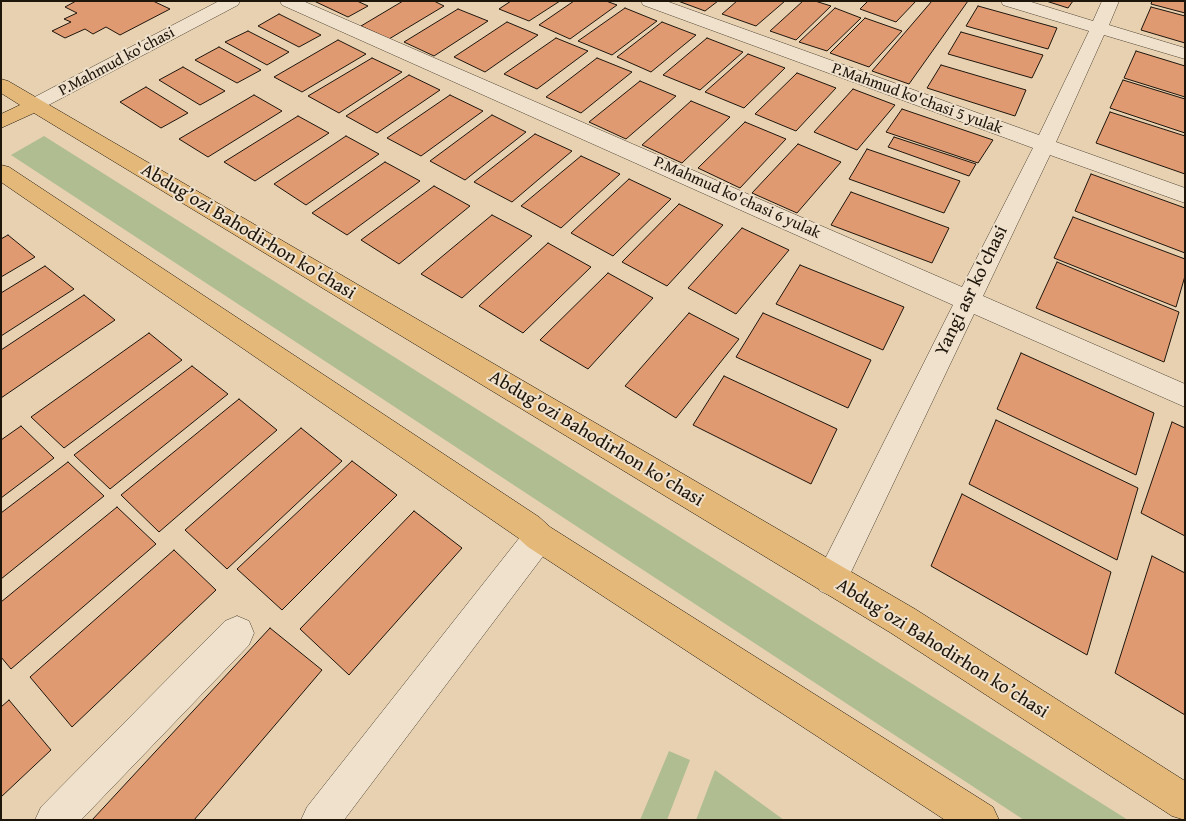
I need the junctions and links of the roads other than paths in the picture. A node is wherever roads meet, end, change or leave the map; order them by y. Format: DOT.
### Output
graph roads {
  1 [pos="232,1"];
  2 [pos="288,1"];
  3 [pos="649,1"];
  4 [pos="1009,1"];
  5 [pos="1111,1"];
  6 [pos="1099,28"];
  7 [pos="1185,54"];
  8 [pos="1,85"];
  9 [pos="34,105"];
  10 [pos="1,122"];
  11 [pos="1044,146"];
  12 [pos="1,172"];
  13 [pos="1185,196"];
  14 [pos="968,300"];
  15 [pos="1185,396"];
  16 [pos="539,537"];
  17 [pos="831,580"];
  18 [pos="237,633"];
  19 [pos="1185,803"];
  20 [pos="54,820"];
  21 [pos="320,820"];
  22 [pos="980,820"];
  1 -- 9 [label="street, P.Mahmud ko'chasi"];
  2 -- 14 [label="street, P.Mahmud ko'chasi 6 yulak"];
  3 -- 11 [label="street, P.Mahmud ko'chasi 5 yulak"];
  4 -- 6 [label="street"];
  5 -- 6 [label="street, Yangi asr ko'chasi"];
  6 -- 7 [label="street"];
  6 -- 11 [label="street, Yangi asr ko'chasi"];
  8 -- 9 [label="main road, Abdug’ozi Bahodirhon ko’chasi"];
  9 -- 10 [label="main road, P.Mahmud ko'chasi"];
  9 -- 17 [label="main road, Abdug’ozi Bahodirhon ko’chasi"];
  11 -- 13 [label="street, P.Mahmud ko'chasi 5 yulak"];
  11 -- 14 [label="street, Yangi asr ko'chasi"];
  12 -- 16 [label="main road"];
  14 -- 15 [label="street, P.Mahmud ko'chasi 6 yulak"];
  14 -- 17 [label="street, Yangi asr ko'chasi"];
  16 -- 21 [label="street"];
  16 -- 22 [label="main road"];
  17 -- 19 [label="main road, Abdug’ozi Bahodirhon ko’chasi"];
  18 -- 20 [label="street"];
}
